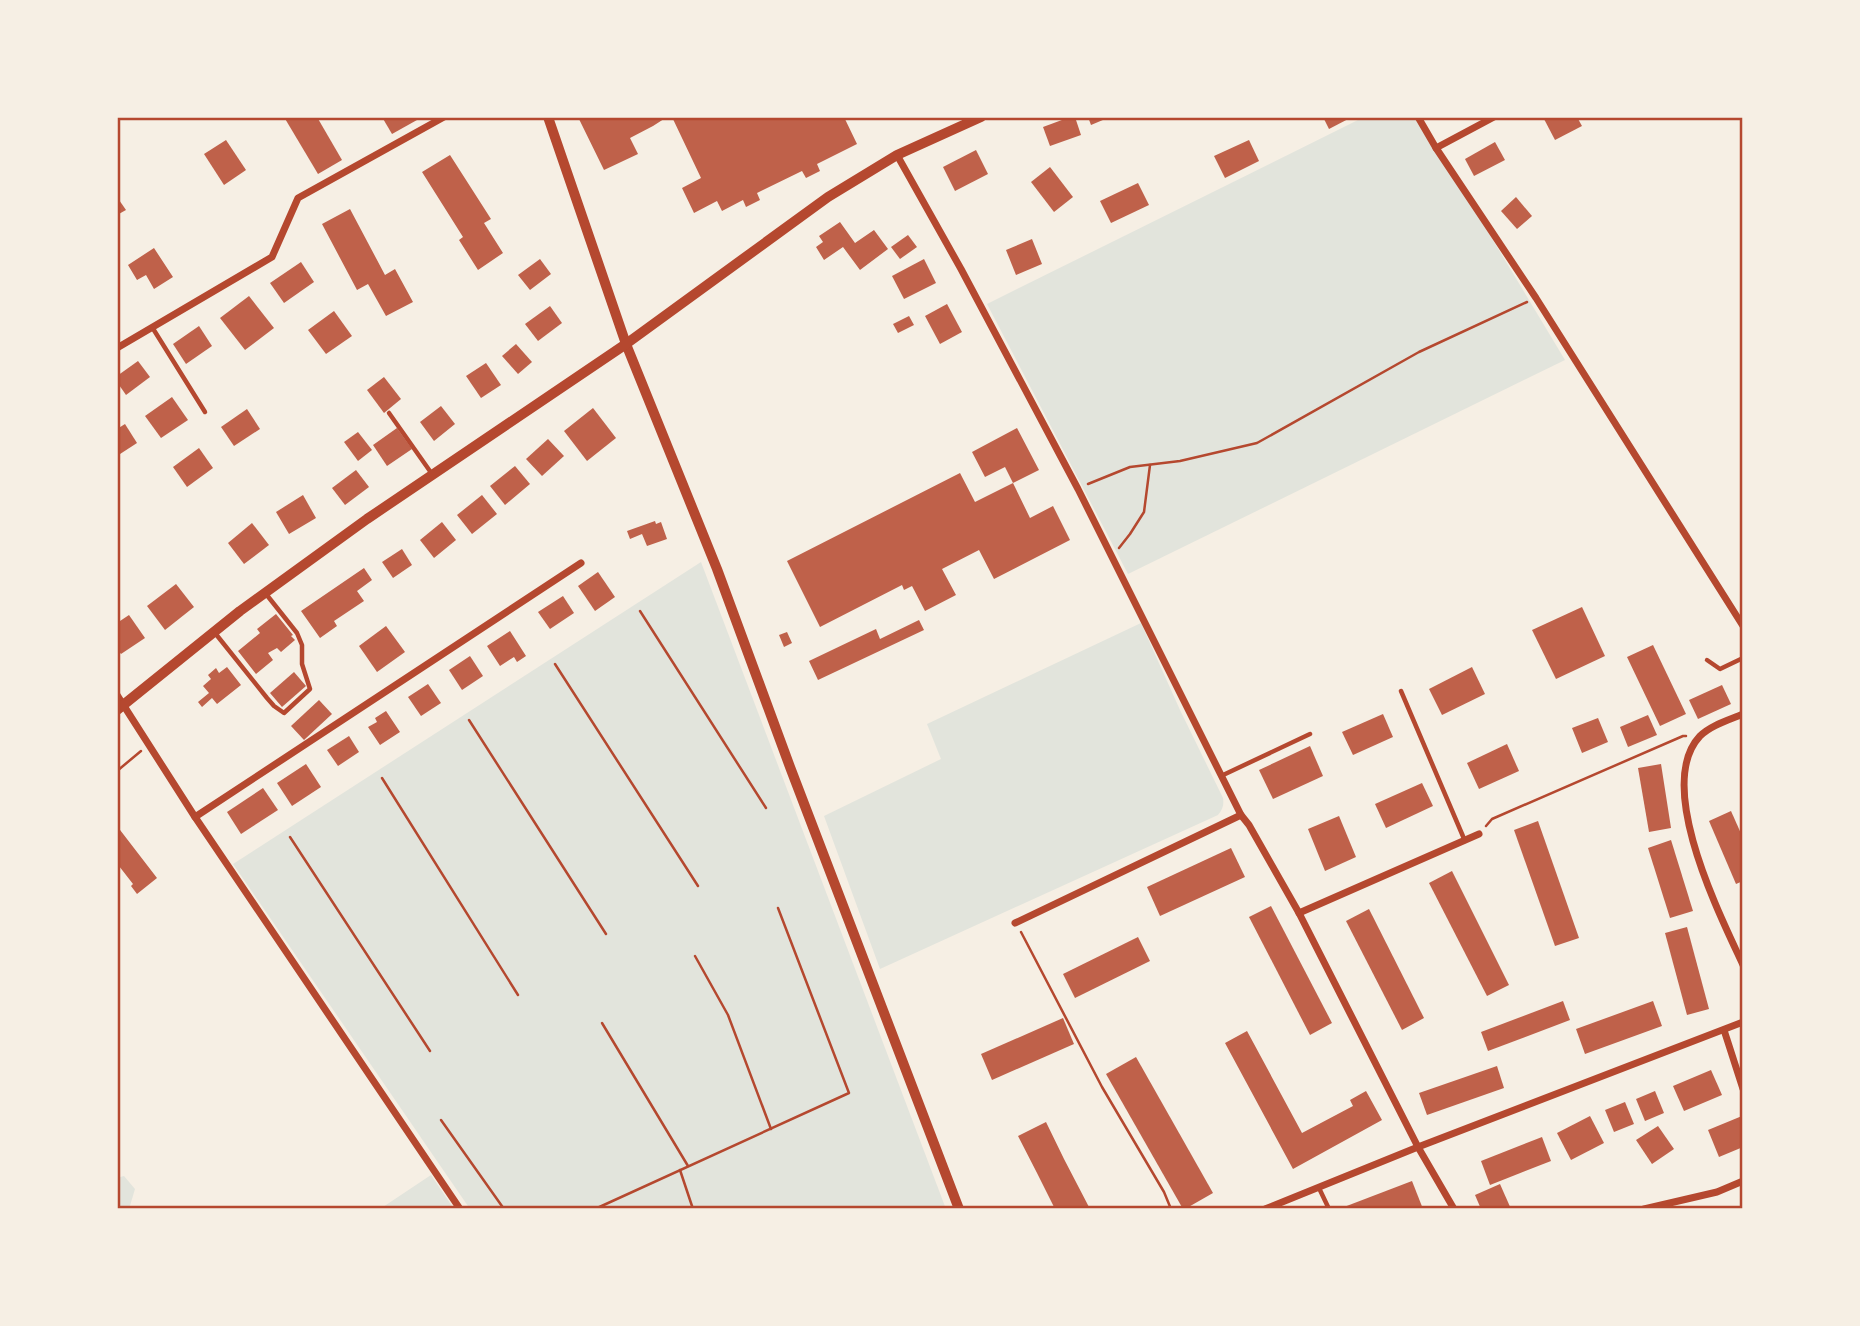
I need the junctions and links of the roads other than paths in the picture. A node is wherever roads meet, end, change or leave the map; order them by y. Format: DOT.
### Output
graph roads {
  1 [pos="444,117"];
  2 [pos="548,117"];
  3 [pos="981,117"];
  4 [pos="1419,117"];
  5 [pos="1494,117"];
  6 [pos="1436,148"];
  7 [pos="897,155"];
  8 [pos="152,327"];
  9 [pos="626,344"];
  10 [pos="117,348"];
  11 [pos="205,412"];
  12 [pos="389,413"];
  13 [pos="432,474"];
  14 [pos="581,563"];
  15 [pos="265,593"];
  16 [pos="1743,626"];
  17 [pos="214,632"];
  18 [pos="1743,659"];
  19 [pos="1707,660"];
  20 [pos="1401,691"];
  21 [pos="119,703"];
  22 [pos="1743,714"];
  23 [pos="1310,734"];
  24 [pos="1222,776"];
  25 [pos="1241,815"];
  26 [pos="195,817"];
  27 [pos="1479,834"];
  28 [pos="1465,841"];
  29 [pos="1299,913"];
  30 [pos="1015,923"];
  31 [pos="1743,965"];
  32 [pos="1743,1022"];
  33 [pos="1724,1030"];
  34 [pos="1743,1089"];
  35 [pos="1418,1147"];
  36 [pos="1743,1181"];
  37 [pos="1319,1187"];
  38 [pos="460,1209"];
  39 [pos="959,1209"];
  40 [pos="1265,1209"];
  41 [pos="1329,1209"];
  42 [pos="1454,1209"];
  43 [pos="1644,1209"];
  1 -- 8 [label="street"];
  2 -- 9 [label="street"];
  3 -- 7 [label="street"];
  4 -- 6 [label="street"];
  5 -- 6 [label="street"];
  6 -- 16 [label="street"];
  7 -- 9 [label="street"];
  7 -- 24 [label="street"];
  8 -- 10 [label="street"];
  8 -- 11 [label="lane"];
  9 -- 13 [label="street"];
  9 -- 39 [label="street"];
  12 -- 13 [label="lane"];
  13 -- 15 [label="street"];
  14 -- 26 [label="street"];
  15 -- 17 [label="street"];
  15 -- 17 [label="lane"];
  17 -- 21 [label="street"];
  18 -- 19 [label="lane"];
  20 -- 28 [label="lane"];
  21 -- 26 [label="street"];
  22 -- 31 [label="street"];
  23 -- 24 [label="lane"];
  24 -- 25 [label="street"];
  25 -- 29 [label="street"];
  25 -- 30 [label="street"];
  26 -- 38 [label="street"];
  27 -- 28 [label="street"];
  28 -- 29 [label="street"];
  29 -- 35 [label="street"];
  32 -- 33 [label="street"];
  33 -- 34 [label="street"];
  33 -- 35 [label="street"];
  35 -- 37 [label="street"];
  35 -- 42 [label="street"];
  36 -- 43 [label="street"];
  37 -- 40 [label="street"];
  37 -- 41 [label="lane"];
}
